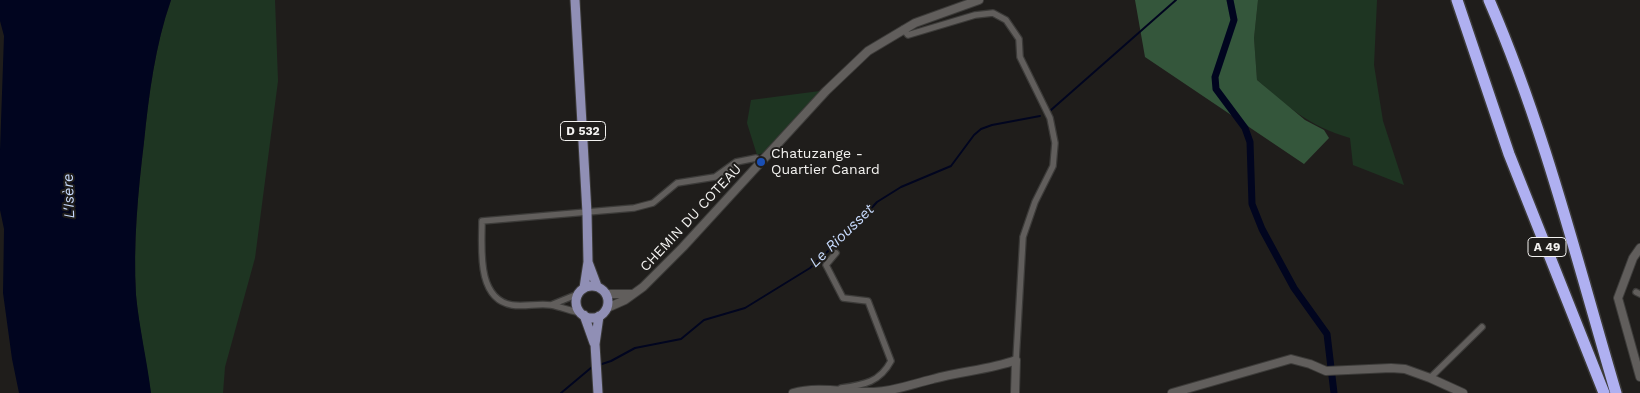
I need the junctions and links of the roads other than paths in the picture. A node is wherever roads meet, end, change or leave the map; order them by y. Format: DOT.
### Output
graph roads {
  1 [pos="575,0"];
  2 [pos="979,0"];
  3 [pos="1457,0"];
  4 [pos="1489,0"];
  5 [pos="903,29"];
  6 [pos="762,162"];
  7 [pos="587,213"];
  8 [pos="1640,248"];
  9 [pos="836,253"];
  10 [pos="588,262"];
  11 [pos="598,286"];
  12 [pos="581,291"];
  13 [pos="606,294"];
  14 [pos="631,294"];
  15 [pos="552,305"];
  16 [pos="607,308"];
  17 [pos="582,314"];
  18 [pos="599,316"];
  19 [pos="1482,327"];
  20 [pos="595,344"];
  21 [pos="1016,360"];
  22 [pos="1430,378"];
  23 [pos="1640,378"];
  24 [pos="822,391"];
  25 [pos="598,393"];
  26 [pos="793,393"];
  27 [pos="1015,393"];
  28 [pos="1176,393"];
  29 [pos="1463,393"];
  30 [pos="1604,393"];
  31 [pos="1616,393"];
  1 -- 7 [label="main road, D 532"];
  2 -- 5 [label="street, CHEMIN DU COTEAU"];
  3 -- 30 [label="highway, A 49"];
  4 -- 31 [label="highway, A 49"];
  5 -- 6 [label="street, CHEMIN DU COTEAU"];
  5 -- 21 [label="street"];
  6 -- 7 [label="street"];
  6 -- 14 [label="street, CHEMIN DU COTEAU"];
  7 -- 10 [label="main road, D 532"];
  7 -- 15 [label="street"];
  8 -- 23 [label="street"];
  9 -- 24 [label="street"];
  10 -- 11 [label="main road, D 532"];
  10 -- 12 [label="main road, D 532"];
  11 -- 12 [label="main road"];
  11 -- 13 [label="main road"];
  12 -- 15 [label="street"];
  12 -- 17 [label="main road"];
  13 -- 14 [label="street"];
  13 -- 16 [label="main road"];
  14 -- 16 [label="street, CHEMIN DU COTEAU"];
  15 -- 17 [label="street"];
  16 -- 18 [label="main road"];
  17 -- 18 [label="main road"];
  17 -- 20 [label="main road"];
  18 -- 20 [label="main road"];
  19 -- 22 [label="street"];
  20 -- 25 [label="main road"];
  21 -- 24 [label="street"];
  21 -- 27 [label="street"];
  22 -- 28 [label="street"];
  22 -- 29 [label="street"];
  24 -- 26 [label="street"];
}
